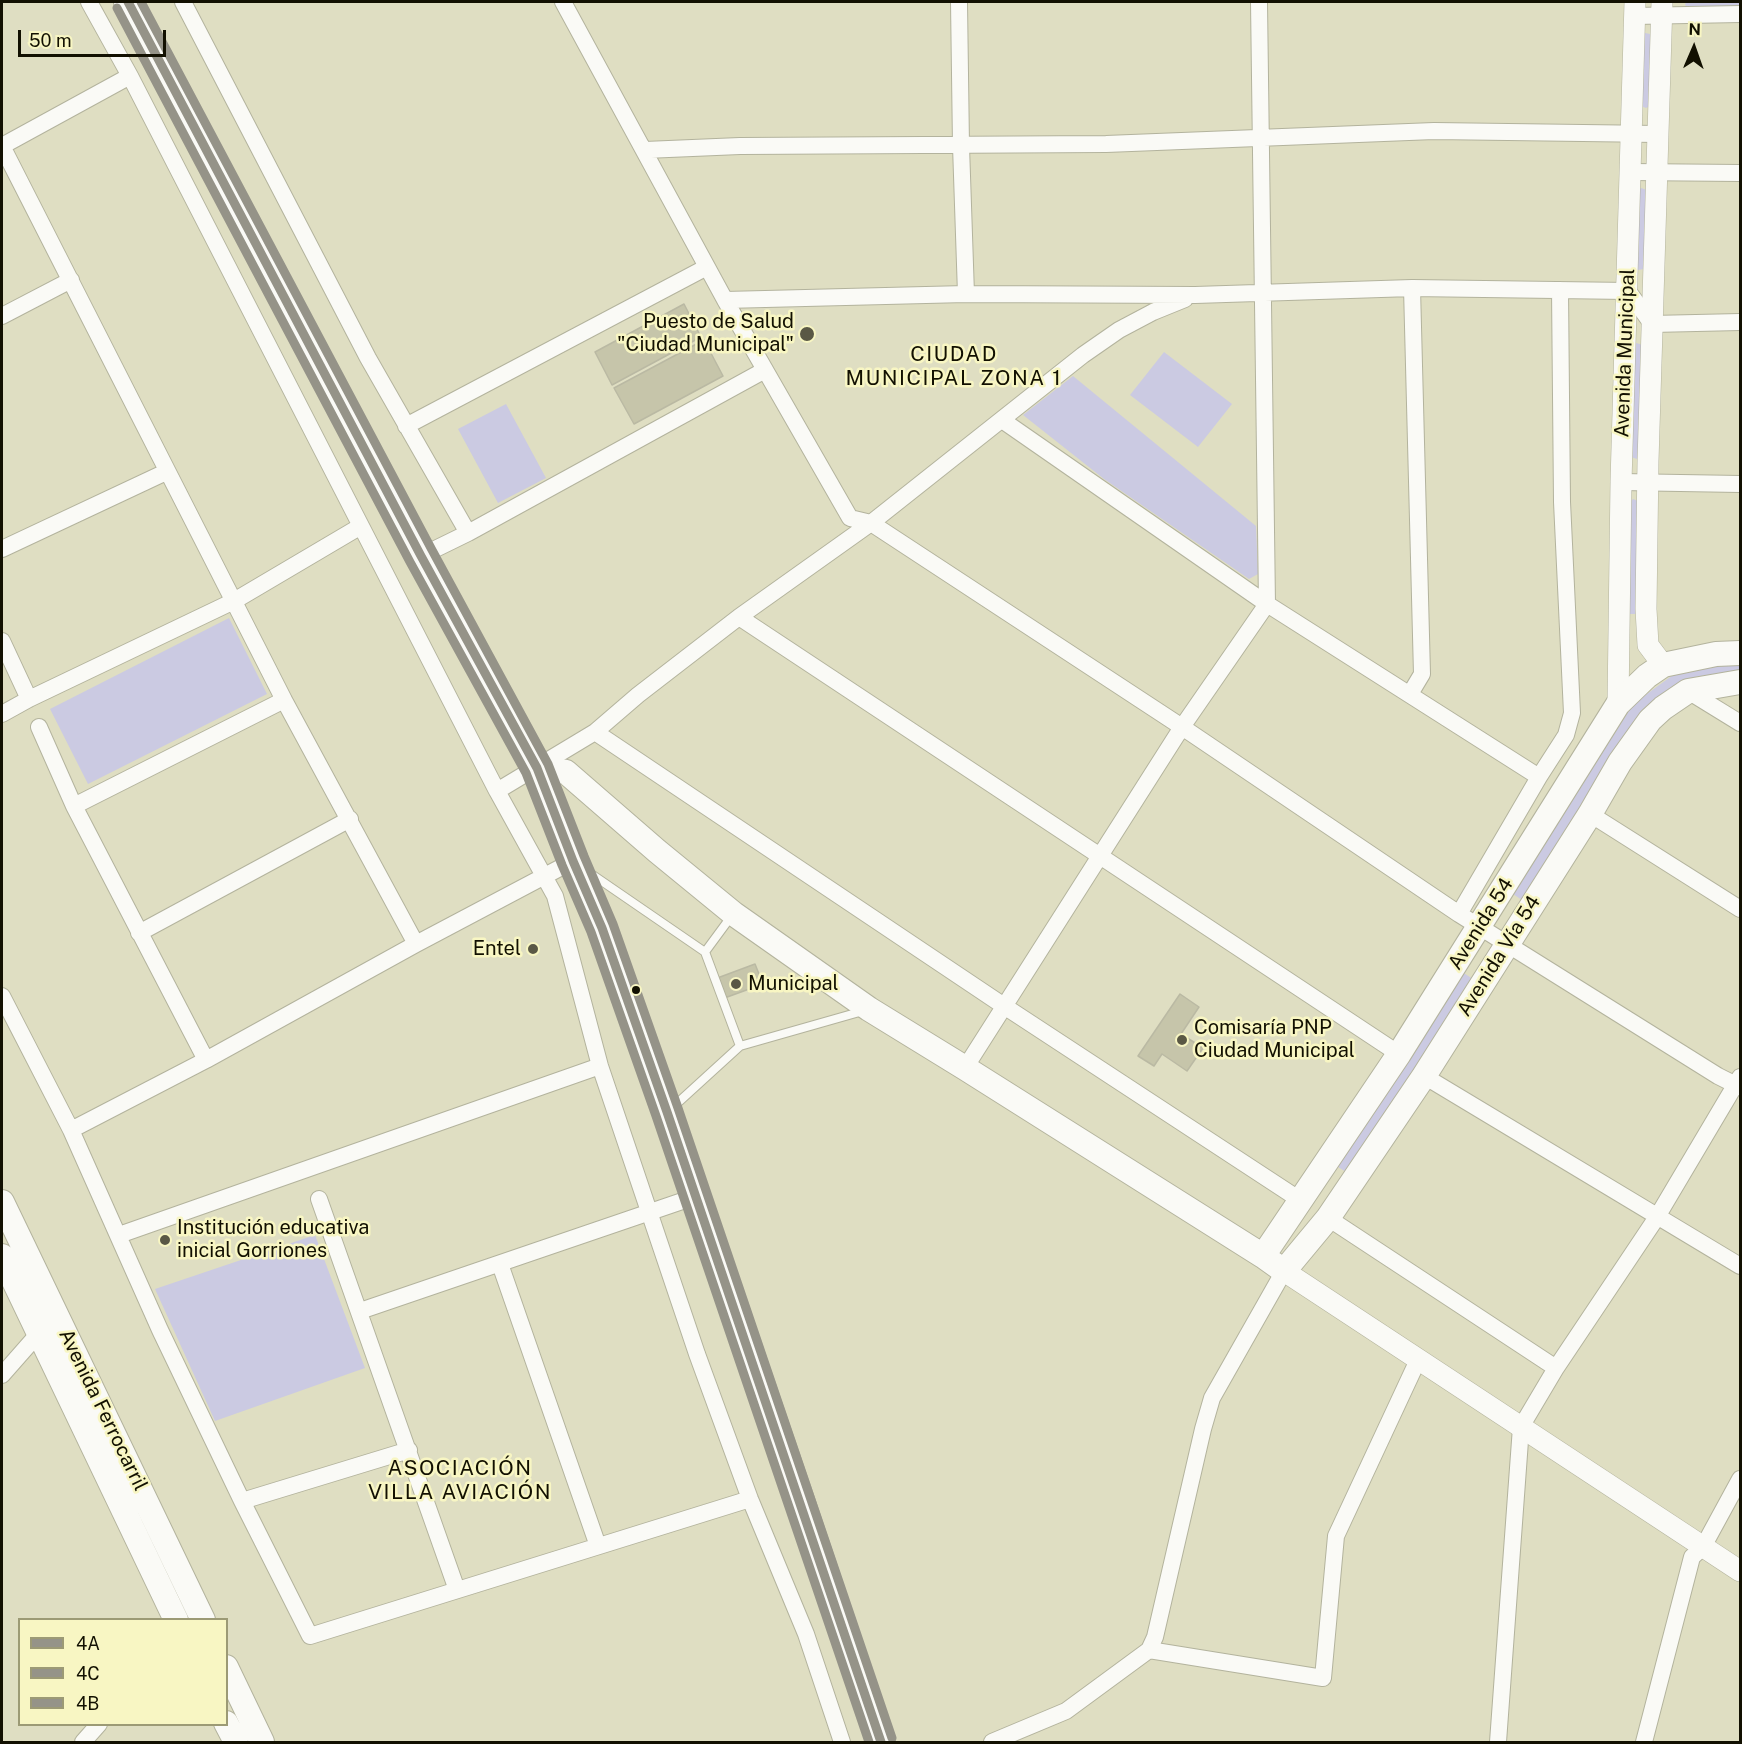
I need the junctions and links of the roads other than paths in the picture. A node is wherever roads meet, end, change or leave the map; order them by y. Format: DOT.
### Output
graph roads {
  1 [pos="89,2"];
  2 [pos="128,2"];
  3 [pos="183,2"];
  4 [pos="563,2"];
  5 [pos="959,2"];
  6 [pos="1259,2"];
  7 [pos="1635,9"];
  8 [pos="1662,9"];
  9 [pos="1740,14"];
  10 [pos="130,76"];
  11 [pos="1632,134"];
  12 [pos="1657,134"];
  13 [pos="1260,138"];
  14 [pos="2,146"];
  15 [pos="961,146"];
  16 [pos="645,150"];
  17 [pos="1630,172"];
  18 [pos="1657,173"];
  19 [pos="1740,173"];
  20 [pos="707,267"];
  21 [pos="71,280"];
  22 [pos="1412,288"];
  23 [pos="1560,290"];
  24 [pos="1628,291"];
  25 [pos="966,294"];
  26 [pos="1264,294"];
  27 [pos="1195,295"];
  28 [pos="725,300"];
  29 [pos="2,316"];
  30 [pos="1740,322"];
  31 [pos="1652,324"];
  32 [pos="765,370"];
  33 [pos="1002,420"];
  34 [pos="406,426"];
  35 [pos="166,472"];
  36 [pos="1648,481"];
  37 [pos="1621,482"];
  38 [pos="1740,484"];
  39 [pos="871,523"];
  40 [pos="362,526"];
  41 [pos="468,533"];
  42 [pos="2,549"];
  43 [pos="421,556"];
  44 [pos="234,601"];
  45 [pos="1267,604"];
  46 [pos="739,617"];
  47 [pos="2,641"];
  48 [pos="1740,653"];
  49 [pos="1663,665"];
  50 [pos="1740,682"];
  51 [pos="1688,691"];
  52 [pos="1410,694"];
  53 [pos="29,699"];
  54 [pos="284,700"];
  55 [pos="1618,704"];
  56 [pos="2,714"];
  57 [pos="1740,723"];
  58 [pos="39,727"];
  59 [pos="1182,727"];
  60 [pos="595,732"];
  61 [pos="537,768"];
  62 [pos="1539,777"];
  63 [pos="497,791"];
  64 [pos="74,806"];
  65 [pos="1590,814"];
  66 [pos="350,819"];
  67 [pos="1100,857"];
  68 [pos="573,861"];
  69 [pos="544,878"];
  70 [pos="1740,909"];
  71 [pos="734,914"];
  72 [pos="1459,914"];
  73 [pos="1479,926"];
  74 [pos="139,933"];
  75 [pos="416,944"];
  76 [pos="1507,944"];
  77 [pos="705,952"];
  78 [pos="2,996"];
  79 [pos="1004,1006"];
  80 [pos="869,1009"];
  81 [pos="740,1046"];
  82 [pos="1399,1054"];
  83 [pos="206,1060"];
  84 [pos="600,1066"];
  85 [pos="965,1068"];
  86 [pos="1424,1076"];
  87 [pos="1739,1083"];
  88 [pos="667,1112"];
  89 [pos="71,1130"];
  90 [pos="697,1196"];
  91 [pos="319,1199"];
  92 [pos="1300,1200"];
  93 [pos="2,1202"];
  94 [pos="649,1212"];
  95 [pos="1657,1217"];
  96 [pos="1328,1218"];
  97 [pos="119,1235"];
  98 [pos="2,1256"];
  99 [pos="1263,1256"];
  100 [pos="500,1264"];
  101 [pos="1740,1266"];
  102 [pos="1284,1271"];
  103 [pos="360,1311"];
  104 [pos="39,1333"];
  105 [pos="1418,1360"];
  106 [pos="1556,1368"];
  107 [pos="2,1376"];
  108 [pos="1521,1427"];
  109 [pos="409,1450"];
  110 [pos="1740,1479"];
  111 [pos="750,1499"];
  112 [pos="242,1502"];
  113 [pos="598,1546"];
  114 [pos="1702,1547"];
  115 [pos="1740,1571"];
  116 [pos="457,1590"];
  117 [pos="175,1618"];
  118 [pos="202,1618"];
  119 [pos="1149,1650"];
  120 [pos="228,1671"];
  121 [pos="98,1726"];
  122 [pos="228,1726"];
  123 [pos="83,1743"];
  124 [pos="236,1743"];
  125 [pos="262,1743"];
  126 [pos="842,1743"];
  127 [pos="881,1743"];
  128 [pos="992,1743"];
  129 [pos="1498,1743"];
  130 [pos="1644,1743"];
  1 -- 10 [label="street"];
  2 -- 43 [label="highway"];
  3 -- 34 [label="street"];
  4 -- 16 [label="street"];
  5 -- 15 [label="street"];
  6 -- 13 [label="street"];
  7 -- 8 [label="street"];
  7 -- 11 [label="street, Avenida Municipal"];
  8 -- 9 [label="street"];
  8 -- 12 [label="street, Avenida Municipal"];
  10 -- 14 [label="street"];
  10 -- 40 [label="street"];
  11 -- 12 [label="street"];
  11 -- 13 [label="street"];
  11 -- 17 [label="street, Avenida Municipal"];
  12 -- 18 [label="street, Avenida Municipal"];
  13 -- 15 [label="street"];
  13 -- 26 [label="street"];
  14 -- 21 [label="street"];
  15 -- 16 [label="street"];
  15 -- 25 [label="street"];
  16 -- 20 [label="street"];
  17 -- 18 [label="street"];
  17 -- 24 [label="street, Avenida Municipal"];
  18 -- 19 [label="street"];
  18 -- 31 [label="street, Avenida Municipal"];
  20 -- 28 [label="street"];
  20 -- 34 [label="street"];
  21 -- 29 [label="street"];
  21 -- 35 [label="street"];
  22 -- 23 [label="street"];
  22 -- 26 [label="street"];
  22 -- 52 [label="street"];
  23 -- 24 [label="street"];
  23 -- 62 [label="street"];
  24 -- 31 [label="street"];
  24 -- 37 [label="street, Avenida Municipal"];
  25 -- 27 [label="street"];
  25 -- 28 [label="street"];
  26 -- 27 [label="street"];
  26 -- 45 [label="street"];
  27 -- 33 [label="street"];
  28 -- 32 [label="street"];
  30 -- 31 [label="street"];
  31 -- 36 [label="street, Avenida Municipal"];
  32 -- 39 [label="street"];
  32 -- 41 [label="street"];
  33 -- 39 [label="street"];
  33 -- 45 [label="street"];
  34 -- 41 [label="street"];
  35 -- 42 [label="street"];
  35 -- 44 [label="street"];
  36 -- 37 [label="street"];
  36 -- 38 [label="street"];
  36 -- 49 [label="street, Avenida Municipal"];
  37 -- 55 [label="street, Avenida Municipal"];
  39 -- 46 [label="street"];
  39 -- 59 [label="street"];
  40 -- 44 [label="street"];
  40 -- 63 [label="street"];
  41 -- 43 [label="street"];
  43 -- 61 [label="highway"];
  44 -- 53 [label="street"];
  44 -- 54 [label="street"];
  45 -- 52 [label="street"];
  45 -- 59 [label="street"];
  46 -- 60 [label="street"];
  46 -- 67 [label="street"];
  47 -- 53 [label="street"];
  48 -- 49 [label="main road, Avenida 54"];
  49 -- 55 [label="main road, Avenida 54"];
  50 -- 51 [label="main road, Avenida Vía 54"];
  51 -- 57 [label="street"];
  51 -- 65 [label="main road, Avenida Vía 54"];
  52 -- 62 [label="street"];
  53 -- 56 [label="street"];
  54 -- 64 [label="street"];
  54 -- 66 [label="street"];
  55 -- 73 [label="main road, Avenida 54"];
  58 -- 64 [label="street"];
  59 -- 67 [label="street"];
  59 -- 72 [label="street"];
  60 -- 61 [label="street"];
  60 -- 79 [label="street"];
  61 -- 63 [label="street"];
  61 -- 68 [label="highway"];
  61 -- 71 [label="main road"];
  62 -- 72 [label="street"];
  63 -- 69 [label="street"];
  64 -- 74 [label="street"];
  65 -- 70 [label="street"];
  65 -- 76 [label="main road, Avenida Vía 54"];
  66 -- 74 [label="street"];
  66 -- 75 [label="street"];
  67 -- 79 [label="street"];
  67 -- 82 [label="street"];
  68 -- 69 [label="street"];
  68 -- 77 [label="lane"];
  68 -- 88 [label="highway"];
  69 -- 75 [label="street"];
  69 -- 84 [label="street"];
  71 -- 77 [label="lane"];
  71 -- 80 [label="main road"];
  72 -- 73 [label="street"];
  73 -- 76 [label="street"];
  73 -- 82 [label="main road, Avenida 54"];
  74 -- 83 [label="street"];
  75 -- 83 [label="street"];
  76 -- 86 [label="main road, Avenida Vía 54"];
  76 -- 87 [label="street"];
  77 -- 81 [label="lane"];
  78 -- 89 [label="street"];
  79 -- 85 [label="street"];
  79 -- 92 [label="street"];
  80 -- 81 [label="lane"];
  80 -- 85 [label="main road"];
  81 -- 88 [label="lane"];
  82 -- 92 [label="main road, Avenida 54"];
  83 -- 89 [label="street"];
  84 -- 94 [label="street"];
  84 -- 97 [label="street"];
  85 -- 99 [label="main road"];
  86 -- 95 [label="street"];
  86 -- 96 [label="main road, Avenida Vía 54"];
  87 -- 95 [label="street"];
  88 -- 90 [label="highway"];
  89 -- 97 [label="street"];
  90 -- 94 [label="street"];
  90 -- 127 [label="highway"];
  91 -- 103 [label="street"];
  92 -- 99 [label="main road, Avenida 54"];
  93 -- 118 [label="main road, Avenida Ferrocarril"];
  94 -- 100 [label="street"];
  94 -- 111 [label="street"];
  95 -- 101 [label="street"];
  95 -- 106 [label="street"];
  96 -- 102 [label="main road, Avenida Vía 54"];
  96 -- 106 [label="street"];
  97 -- 112 [label="street"];
  98 -- 104 [label="main road, Avenida Ferrocarril"];
  99 -- 102 [label="main road"];
  100 -- 103 [label="street"];
  100 -- 113 [label="street"];
  102 -- 105 [label="street"];
  102 -- 119 [label="street"];
  103 -- 109 [label="street"];
  104 -- 107 [label="street"];
  104 -- 117 [label="main road, Avenida Ferrocarril"];
  105 -- 108 [label="street"];
  105 -- 119 [label="street"];
  106 -- 108 [label="street"];
  108 -- 114 [label="street"];
  108 -- 129 [label="street"];
  109 -- 112 [label="street"];
  109 -- 116 [label="street"];
  110 -- 114 [label="street"];
  111 -- 113 [label="street"];
  111 -- 126 [label="street"];
  112 -- 116 [label="street"];
  113 -- 116 [label="street"];
  114 -- 115 [label="street"];
  114 -- 130 [label="street"];
  119 -- 128 [label="street"];
  120 -- 125 [label="main road"];
  121 -- 123 [label="street"];
  122 -- 124 [label="main road"];
}
